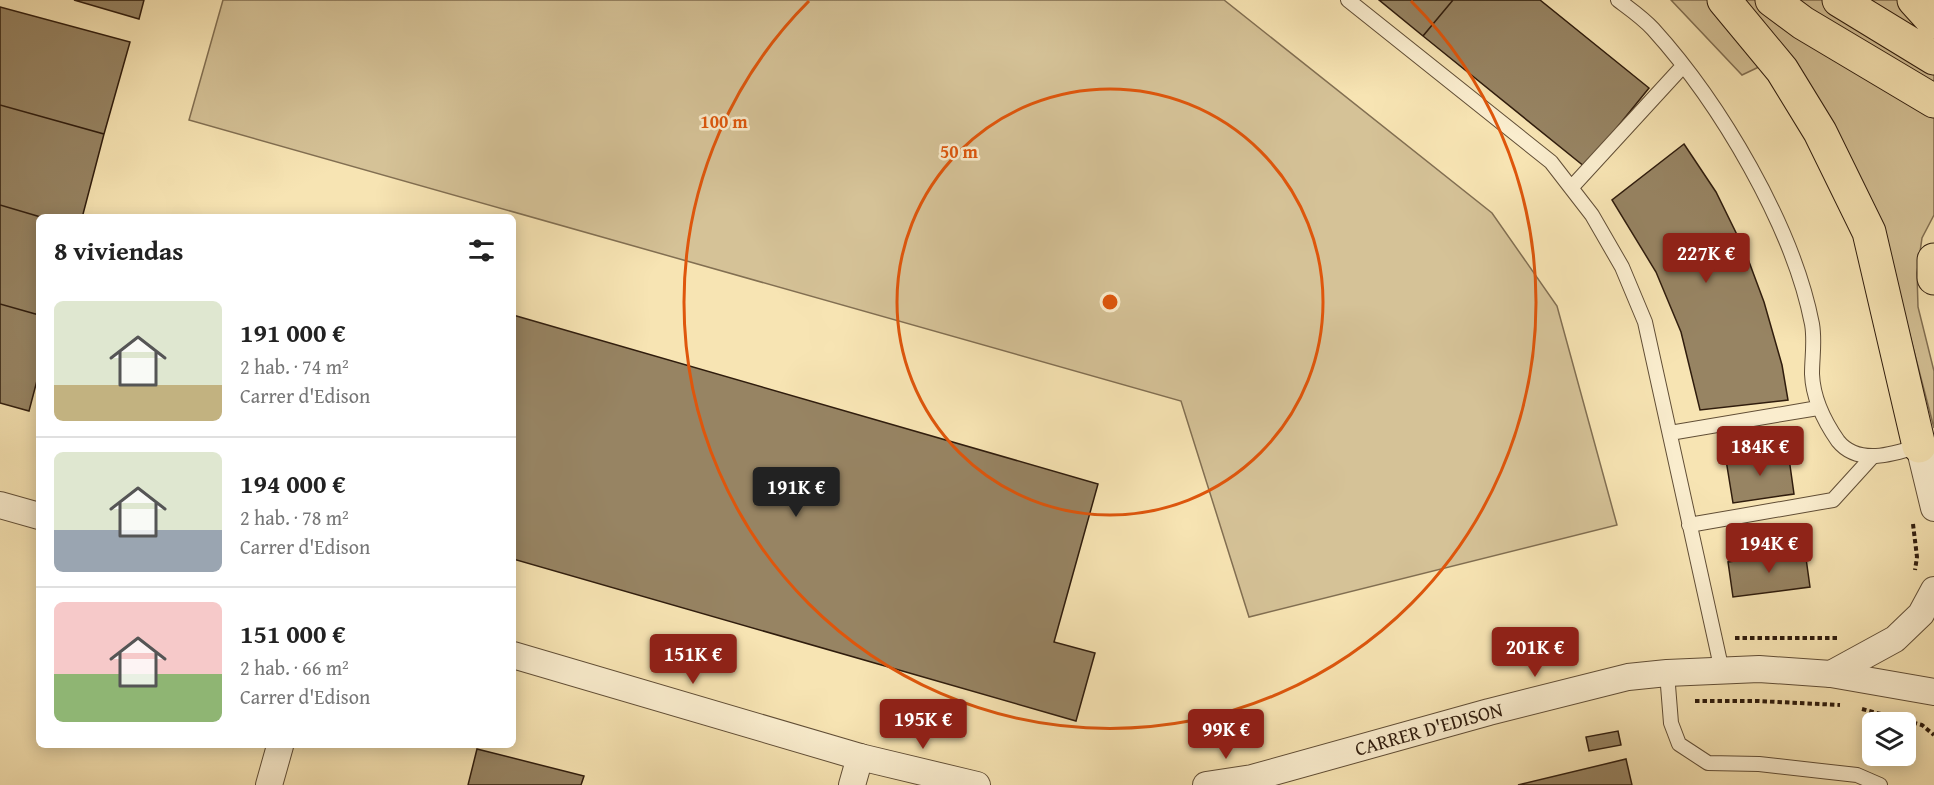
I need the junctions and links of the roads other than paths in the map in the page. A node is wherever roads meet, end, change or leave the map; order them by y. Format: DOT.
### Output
graph roads {
  1 [pos="1348,0"];
  2 [pos="1618,0"];
  3 [pos="1724,0"];
  4 [pos="1772,0"];
  5 [pos="1839,0"];
  6 [pos="1914,0"];
  7 [pos="1934,22"];
  8 [pos="1934,58"];
  9 [pos="1683,66"];
  10 [pos="1934,101"];
  11 [pos="1571,188"];
  12 [pos="1934,260"];
  13 [pos="1934,278"];
  14 [pos="1818,408"];
  15 [pos="1670,433"];
  16 [pos="1919,446"];
  17 [pos="1874,456"];
  18 [pos="0,505"];
  19 [pos="36,515"];
  20 [pos="1924,515"];
  21 [pos="1689,525"];
  22 [pos="1934,590"];
  23 [pos="516,656"];
  24 [pos="1722,671"];
  25 [pos="1667,673"];
  26 [pos="1831,675"];
  27 [pos="1934,692"];
  28 [pos="279,748"];
  29 [pos="860,757"];
  30 [pos="1253,782"];
  31 [pos="269,785"];
  32 [pos="852,785"];
  33 [pos="977,785"];
  34 [pos="1206,785"];
  35 [pos="1880,785"];
  1 -- 11 [label="lane"];
  2 -- 9 [label="lane"];
  3 -- 16 [label="highway"];
  4 -- 10 [label="highway"];
  5 -- 8 [label="highway"];
  6 -- 7 [label="highway"];
  9 -- 11 [label="lane"];
  9 -- 14 [label="lane"];
  11 -- 15 [label="lane"];
  12 -- 13 [label="highway"];
  14 -- 15 [label="lane"];
  14 -- 17 [label="lane"];
  15 -- 21 [label="lane"];
  16 -- 17 [label="lane"];
  16 -- 20 [label="street"];
  17 -- 21 [label="lane"];
  18 -- 19 [label="street"];
  21 -- 24 [label="lane"];
  22 -- 26 [label="street"];
  23 -- 29 [label="street"];
  24 -- 25 [label="street, CARRER D'EDISON"];
  24 -- 26 [label="street, CARRER D'EDISON"];
  25 -- 30 [label="street, CARRER D'EDISON"];
  25 -- 35 [label="lane"];
  26 -- 27 [label="street, CARRER D'EDISON"];
  28 -- 31 [label="street"];
  29 -- 32 [label="street"];
  29 -- 33 [label="street"];
  30 -- 34 [label="street, CARRER D'EDISON"];
}
